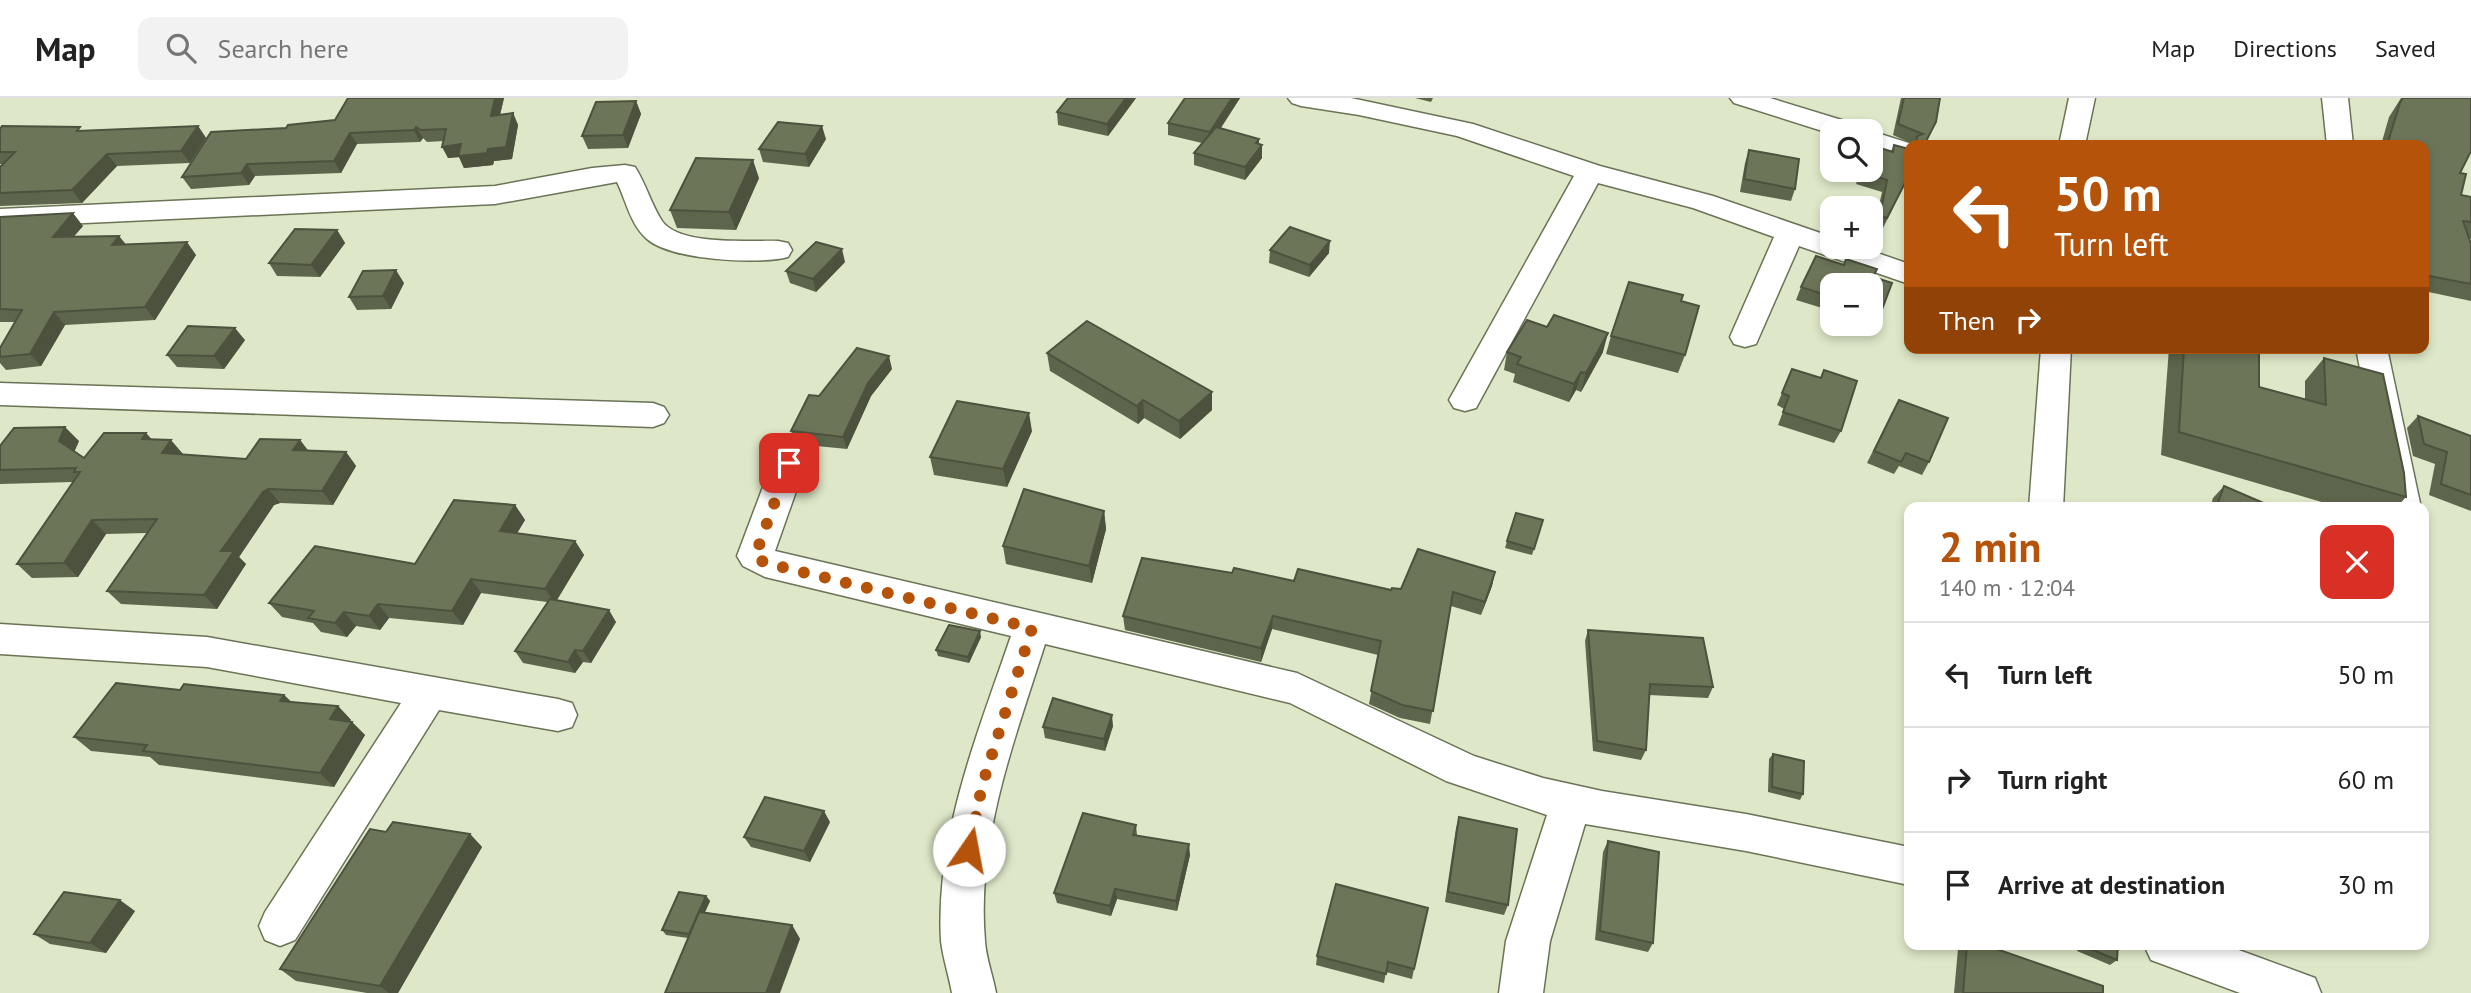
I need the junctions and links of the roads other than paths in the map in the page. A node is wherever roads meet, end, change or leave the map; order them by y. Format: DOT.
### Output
graph roads {
  1 [pos="1301,98"];
  2 [pos="1743,98"];
  3 [pos="2082,98"];
  4 [pos="2335,98"];
  5 [pos="1820,122"];
  6 [pos="2072,140"];
  7 [pos="2339,140"];
  8 [pos="1883,143"];
  9 [pos="1904,150"];
  10 [pos="1590,172"];
  11 [pos="0,218"];
  12 [pos="1790,233"];
  13 [pos="778,250"];
  14 [pos="1904,272"];
  15 [pos="1745,337"];
  16 [pos="2056,354"];
  17 [pos="2372,354"];
  18 [pos="0,394"];
  19 [pos="1465,400"];
  20 [pos="653,415"];
  21 [pos="789,463"];
  22 [pos="2046,502"];
  23 [pos="2403,502"];
  24 [pos="1032,628"];
  25 [pos="0,639"];
  26 [pos="429,692"];
  27 [pos="558,715"];
  28 [pos="1570,805"];
  29 [pos="1904,865"];
  30 [pos="280,926"];
  31 [pos="2180,950"];
  32 [pos="974,993"];
  33 [pos="1521,993"];
  34 [pos="2300,993"];
  1 -- 10 [label="street"];
  2 -- 5 [label="street"];
  3 -- 6 [label="street"];
  4 -- 7 [label="street"];
  8 -- 9 [label="street"];
  10 -- 12 [label="street"];
  10 -- 19 [label="street"];
  11 -- 13 [label="street"];
  12 -- 14 [label="street"];
  12 -- 15 [label="street"];
  16 -- 22 [label="street"];
  17 -- 23 [label="street"];
  18 -- 20 [label="street"];
  21 -- 24 [label="street"];
  24 -- 28 [label="street"];
  24 -- 32 [label="street"];
  25 -- 26 [label="street"];
  26 -- 27 [label="street"];
  26 -- 30 [label="street"];
  28 -- 29 [label="street"];
  28 -- 33 [label="street"];
  31 -- 34 [label="street"];
}
